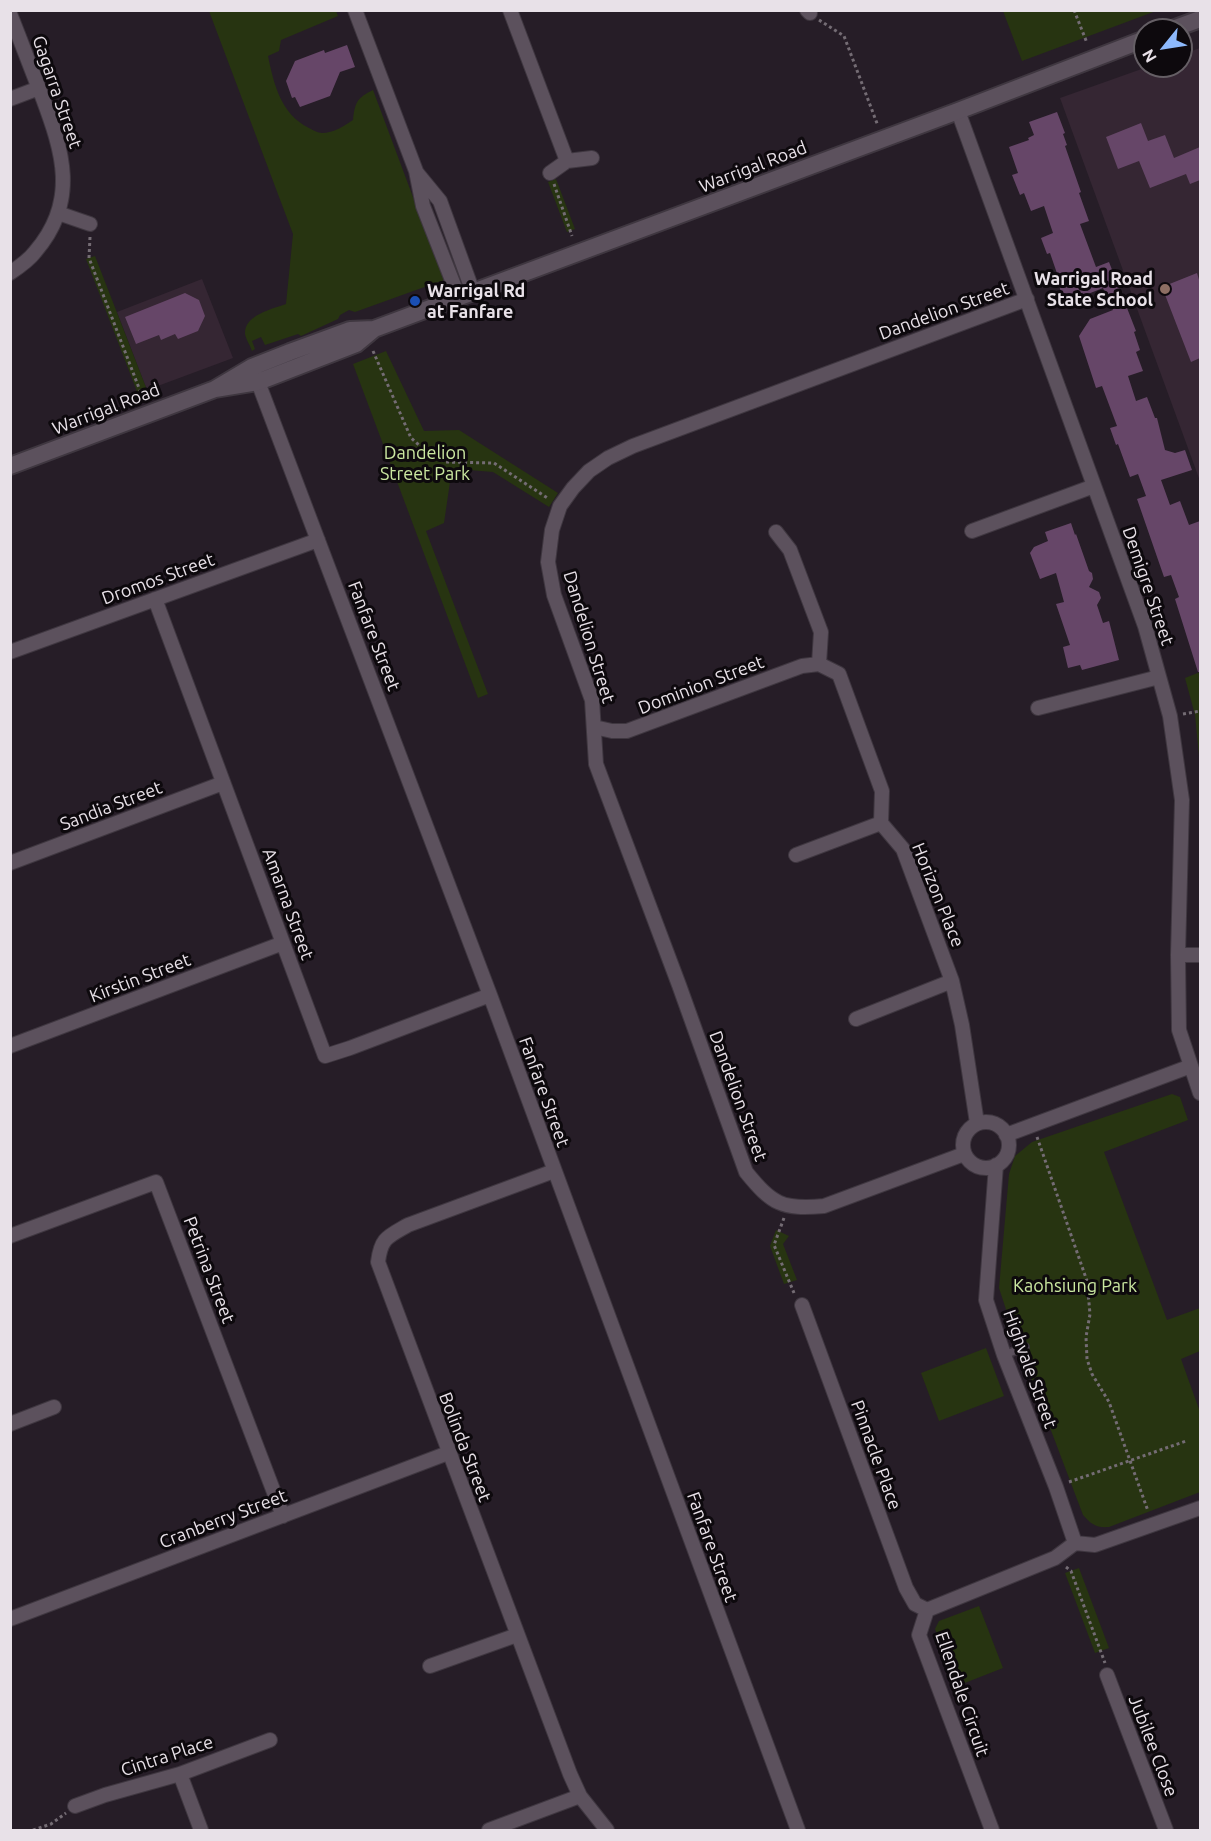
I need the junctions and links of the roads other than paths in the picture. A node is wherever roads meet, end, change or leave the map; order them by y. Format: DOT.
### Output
graph roads {
  1 [pos="355,10"];
  2 [pos="510,10"];
  3 [pos="10,14"];
  4 [pos="1133,44"];
  5 [pos="39,88"];
  6 [pos="10,99"];
  7 [pos="958,111"];
  8 [pos="592,158"];
  9 [pos="567,161"];
  10 [pos="550,173"];
  11 [pos="58,213"];
  12 [pos="90,224"];
  13 [pos="10,273"];
  14 [pos="466,295"];
  15 [pos="1027,299"];
  16 [pos="255,374"];
  17 [pos="10,466"];
  18 [pos="1094,486"];
  19 [pos="972,531"];
  20 [pos="776,532"];
  21 [pos="318,540"];
  22 [pos="155,599"];
  23 [pos="10,652"];
  24 [pos="819,664"];
  25 [pos="1159,677"];
  26 [pos="1038,708"];
  27 [pos="594,727"];
  28 [pos="224,783"];
  29 [pos="880,823"];
  30 [pos="796,855"];
  31 [pos="10,863"];
  32 [pos="283,943"];
  33 [pos="1178,955"];
  34 [pos="1200,955"];
  35 [pos="952,981"];
  36 [pos="490,995"];
  37 [pos="856,1019"];
  38 [pos="10,1046"];
  39 [pos="1191,1066"];
  40 [pos="1200,1092"];
  41 [pos="978,1123"];
  42 [pos="1006,1135"];
  43 [pos="964,1154"];
  44 [pos="996,1165"];
  45 [pos="554,1171"];
  46 [pos="10,1236"];
  47 [pos="802,1305"];
  48 [pos="1025,1347"];
  49 [pos="1004,1355"];
  50 [pos="54,1407"];
  51 [pos="10,1424"];
  52 [pos="448,1453"];
  53 [pos="1200,1508"];
  54 [pos="283,1516"];
  55 [pos="1075,1543"];
  56 [pos="927,1610"];
  57 [pos="10,1620"];
  58 [pos="517,1635"];
  59 [pos="430,1666"];
  60 [pos="1107,1675"];
  61 [pos="270,1740"];
  62 [pos="180,1774"];
  63 [pos="580,1796"];
  64 [pos="75,1806"];
  65 [pos="201,1830"];
  66 [pos="489,1830"];
  67 [pos="607,1830"];
  68 [pos="798,1830"];
  69 [pos="992,1830"];
  70 [pos="1166,1830"];
  1 -- 14 [label="street"];
  2 -- 9 [label="street"];
  3 -- 5 [label="street, Gagarra Street"];
  4 -- 7 [label="main road, Warrigal Road"];
  5 -- 6 [label="street"];
  5 -- 11 [label="street, Gagarra Street"];
  7 -- 14 [label="main road, Warrigal Road"];
  7 -- 15 [label="street, Demigre Street"];
  8 -- 9 [label="street"];
  9 -- 10 [label="street"];
  11 -- 12 [label="street"];
  11 -- 13 [label="street, Gagarra Street"];
  14 -- 16 [label="main road, Warrigal Road"];
  15 -- 18 [label="street, Demigre Street"];
  15 -- 27 [label="street, Dandelion Street"];
  16 -- 17 [label="main road, Warrigal Road"];
  16 -- 21 [label="street, Fanfare Street"];
  18 -- 19 [label="street"];
  18 -- 25 [label="street, Demigre Street"];
  20 -- 24 [label="street"];
  21 -- 22 [label="street, Dromos Street"];
  21 -- 36 [label="street, Fanfare Street"];
  22 -- 23 [label="street, Dromos Street"];
  22 -- 28 [label="street, Amarna Street"];
  24 -- 27 [label="street, Dominion Street"];
  24 -- 29 [label="street"];
  25 -- 26 [label="street"];
  25 -- 33 [label="street, Demigre Street"];
  27 -- 43 [label="street, Dandelion Street"];
  28 -- 31 [label="street, Sandia Street"];
  28 -- 32 [label="street, Amarna Street"];
  29 -- 30 [label="street"];
  29 -- 35 [label="street, Horizon Place"];
  32 -- 36 [label="street, Amarna Street"];
  32 -- 38 [label="street, Kirstin Street"];
  33 -- 34 [label="street"];
  33 -- 39 [label="street, Demigre Street"];
  35 -- 37 [label="street"];
  35 -- 41 [label="street, Horizon Place"];
  36 -- 45 [label="street, Fanfare Street"];
  39 -- 40 [label="street, Demigre Street"];
  39 -- 42 [label="street"];
  41 -- 42 [label="street"];
  41 -- 43 [label="street"];
  42 -- 44 [label="street"];
  43 -- 44 [label="street"];
  44 -- 49 [label="street, Highvale Street"];
  45 -- 52 [label="street, Bolinda Street"];
  45 -- 68 [label="street, Fanfare Street"];
  46 -- 54 [label="street, Petrina Street"];
  47 -- 56 [label="street, Pinnacle Place"];
  48 -- 49 [label="lane"];
  49 -- 55 [label="street, Highvale Street"];
  50 -- 51 [label="street"];
  52 -- 54 [label="street, Cranberry Street"];
  52 -- 58 [label="street, Bolinda Street"];
  53 -- 55 [label="street"];
  54 -- 57 [label="street, Cranberry Street"];
  55 -- 56 [label="street, Ellendale Circuit"];
  56 -- 69 [label="street, Ellendale Circuit"];
  58 -- 59 [label="street"];
  58 -- 63 [label="street, Bolinda Street"];
  60 -- 70 [label="street, Jubilee Close"];
  61 -- 62 [label="street, Cintra Place"];
  62 -- 64 [label="street, Cintra Place"];
  62 -- 65 [label="street"];
  63 -- 66 [label="street"];
  63 -- 67 [label="street, Bolinda Street"];
}
